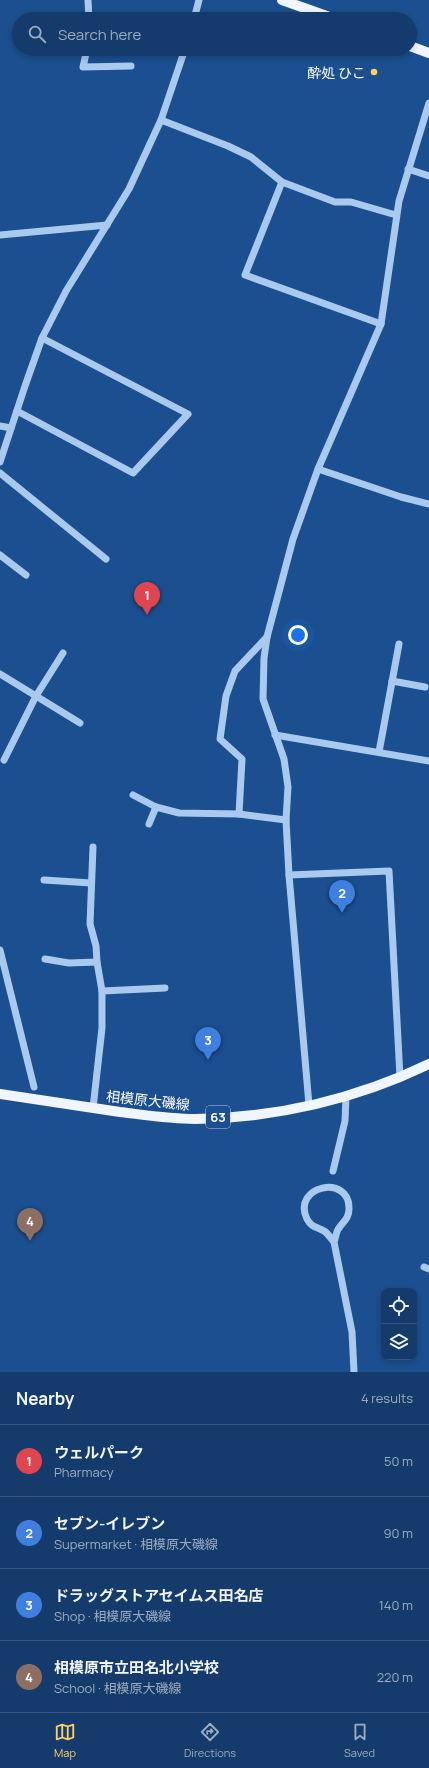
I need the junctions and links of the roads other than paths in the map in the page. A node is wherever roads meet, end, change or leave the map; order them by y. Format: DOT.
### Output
graph roads {
  1 [pos="88,0"];
  2 [pos="199,0"];
  3 [pos="282,0"];
  4 [pos="89,12"];
  5 [pos="196,12"];
  6 [pos="315,12"];
  7 [pos="417,49"];
  8 [pos="429,53"];
  9 [pos="85,56"];
  10 [pos="183,56"];
  11 [pos="131,66"];
  12 [pos="429,103"];
  13 [pos="161,120"];
  14 [pos="408,169"];
  15 [pos="429,176"];
  16 [pos="282,182"];
  17 [pos="396,215"];
  18 [pos="107,225"];
  19 [pos="0,235"];
  20 [pos="381,324"];
  21 [pos="42,338"];
  22 [pos="17,411"];
  23 [pos="0,426"];
  24 [pos="11,428"];
  25 [pos="0,462"];
  26 [pos="318,469"];
  27 [pos="0,473"];
  28 [pos="429,504"];
  29 [pos="0,555"];
  30 [pos="106,559"];
  31 [pos="26,574"];
  32 [pos="267,637"];
  33 [pos="399,644"];
  34 [pos="63,653"];
  35 [pos="0,674"];
  36 [pos="392,681"];
  37 [pos="425,687"];
  38 [pos="36,696"];
  39 [pos="80,723"];
  40 [pos="275,735"];
  41 [pos="379,752"];
  42 [pos="4,760"];
  43 [pos="429,761"];
  44 [pos="133,795"];
  45 [pos="156,807"];
  46 [pos="239,814"];
  47 [pos="286,820"];
  48 [pos="149,824"];
  49 [pos="93,847"];
  50 [pos="289,875"];
  51 [pos="44,880"];
  52 [pos="91,883"];
  53 [pos="0,950"];
  54 [pos="45,959"];
  55 [pos="97,962"];
  56 [pos="165,988"];
  57 [pos="102,991"];
  58 [pos="429,1064"];
  59 [pos="400,1077"];
  60 [pos="34,1087"];
  61 [pos="0,1094"];
  62 [pos="346,1096"];
  63 [pos="310,1106"];
  64 [pos="93,1108"];
  65 [pos="333,1171"];
  66 [pos="334,1242"];
  67 [pos="354,1372"];
  1 -- 4 [label="street"];
  2 -- 5 [label="street"];
  3 -- 6 [label="main road"];
  7 -- 8 [label="main road"];
  9 -- 11 [label="street"];
  10 -- 13 [label="street"];
  12 -- 14 [label="street"];
  13 -- 16 [label="street"];
  13 -- 18 [label="street"];
  14 -- 15 [label="street"];
  14 -- 17 [label="street"];
  16 -- 17 [label="street"];
  16 -- 20 [label="street"];
  17 -- 20 [label="street"];
  18 -- 19 [label="street"];
  18 -- 21 [label="street"];
  20 -- 26 [label="street"];
  21 -- 22 [label="street"];
  21 -- 22 [label="street"];
  22 -- 24 [label="street"];
  23 -- 24 [label="street"];
  24 -- 25 [label="street"];
  26 -- 28 [label="street"];
  26 -- 32 [label="street"];
  27 -- 30 [label="street"];
  29 -- 31 [label="street"];
  32 -- 40 [label="street"];
  32 -- 46 [label="street"];
  33 -- 36 [label="street"];
  34 -- 38 [label="street"];
  35 -- 38 [label="street"];
  36 -- 37 [label="street"];
  36 -- 41 [label="street"];
  38 -- 39 [label="street"];
  38 -- 42 [label="street"];
  40 -- 41 [label="street"];
  40 -- 47 [label="street"];
  41 -- 43 [label="street"];
  44 -- 45 [label="street"];
  45 -- 46 [label="street"];
  45 -- 48 [label="street"];
  46 -- 47 [label="street"];
  47 -- 50 [label="street"];
  49 -- 52 [label="street"];
  50 -- 59 [label="street"];
  50 -- 63 [label="street"];
  51 -- 52 [label="street"];
  52 -- 55 [label="street"];
  53 -- 60 [label="street"];
  54 -- 55 [label="street"];
  55 -- 57 [label="street"];
  56 -- 57 [label="street"];
  57 -- 64 [label="street"];
  58 -- 59 [label="main road, 相模原大磯線 / 63"];
  59 -- 62 [label="main road, 相模原大磯線 / 63"];
  61 -- 64 [label="main road, 相模原大磯線 / 63"];
  62 -- 63 [label="main road, 相模原大磯線 / 63"];
  62 -- 65 [label="street"];
  63 -- 64 [label="main road, 相模原大磯線 / 63"];
  66 -- 66 [label="street"];
  66 -- 67 [label="street"];
}
